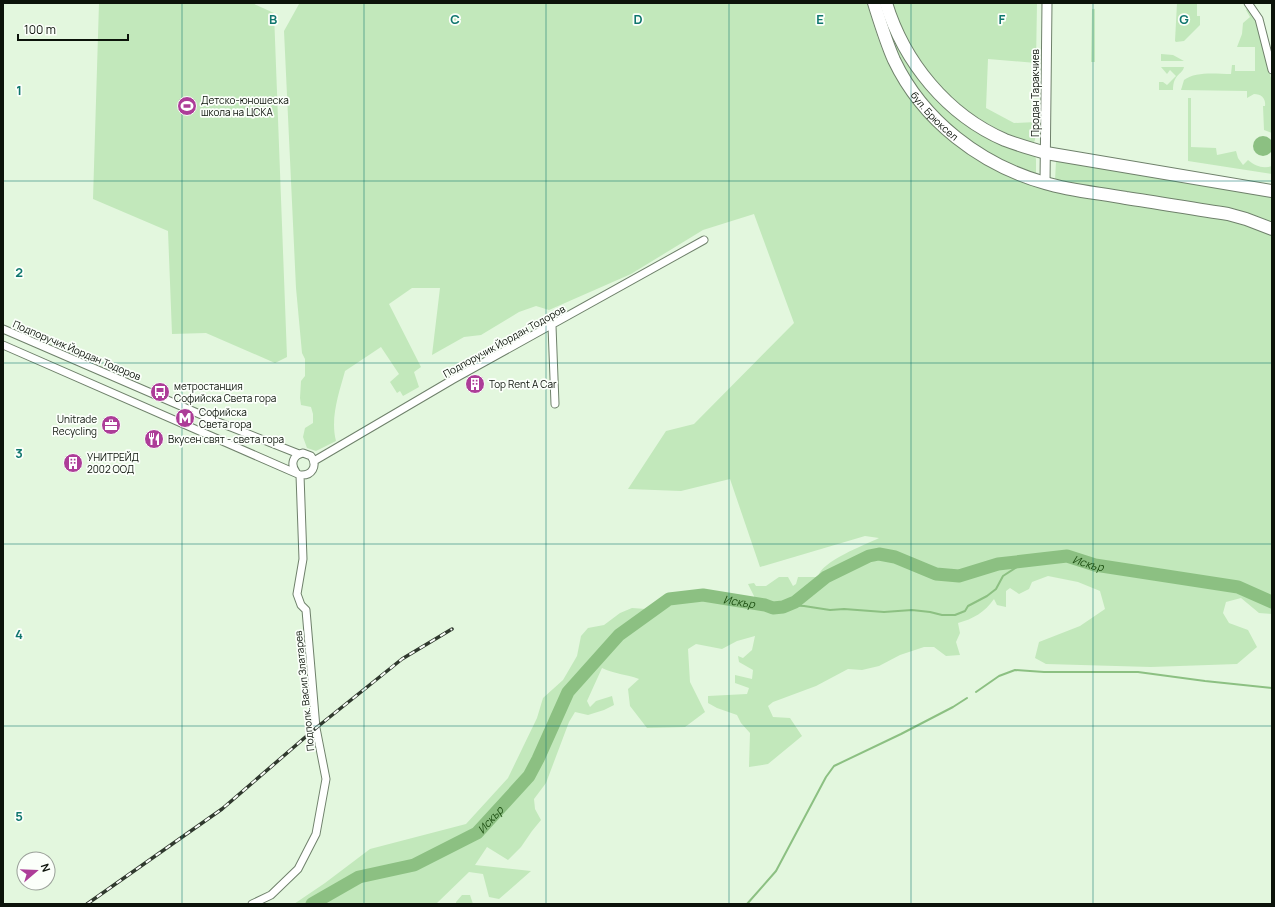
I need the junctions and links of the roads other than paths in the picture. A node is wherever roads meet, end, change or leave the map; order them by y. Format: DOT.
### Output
graph roads {
  1 [pos="874,3"];
  2 [pos="886,3"];
  3 [pos="1047,3"];
  4 [pos="1248,3"];
  5 [pos="1272,70"];
  6 [pos="1046,153"];
  7 [pos="1045,183"];
  8 [pos="1272,191"];
  9 [pos="1272,229"];
  10 [pos="704,240"];
  11 [pos="552,326"];
  12 [pos="3,329"];
  13 [pos="3,345"];
  14 [pos="554,404"];
  15 [pos="299,454"];
  16 [pos="314,461"];
  17 [pos="298,474"];
  18 [pos="252,904"];
  1 -- 7 [label="main road, бул. Брюксел"];
  2 -- 6 [label="main road, бул. Брюксел"];
  3 -- 6 [label="street, Продан Таракчиев"];
  4 -- 5 [label="street"];
  6 -- 7 [label="street, Продан Таракчиев"];
  6 -- 8 [label="main road, бул. Брюксел"];
  7 -- 9 [label="main road, бул. Брюксел"];
  10 -- 11 [label="street, Подпоручик Йордан Тодоров"];
  11 -- 14 [label="street"];
  11 -- 16 [label="street, Подпоручик Йордан Тодоров"];
  12 -- 15 [label="street, Подпоручик Йордан Тодоров"];
  13 -- 17 [label="street"];
  15 -- 16 [label="street"];
  15 -- 17 [label="street"];
  16 -- 17 [label="street"];
  17 -- 18 [label="street, Подполк. Васил Златарев"];
}
